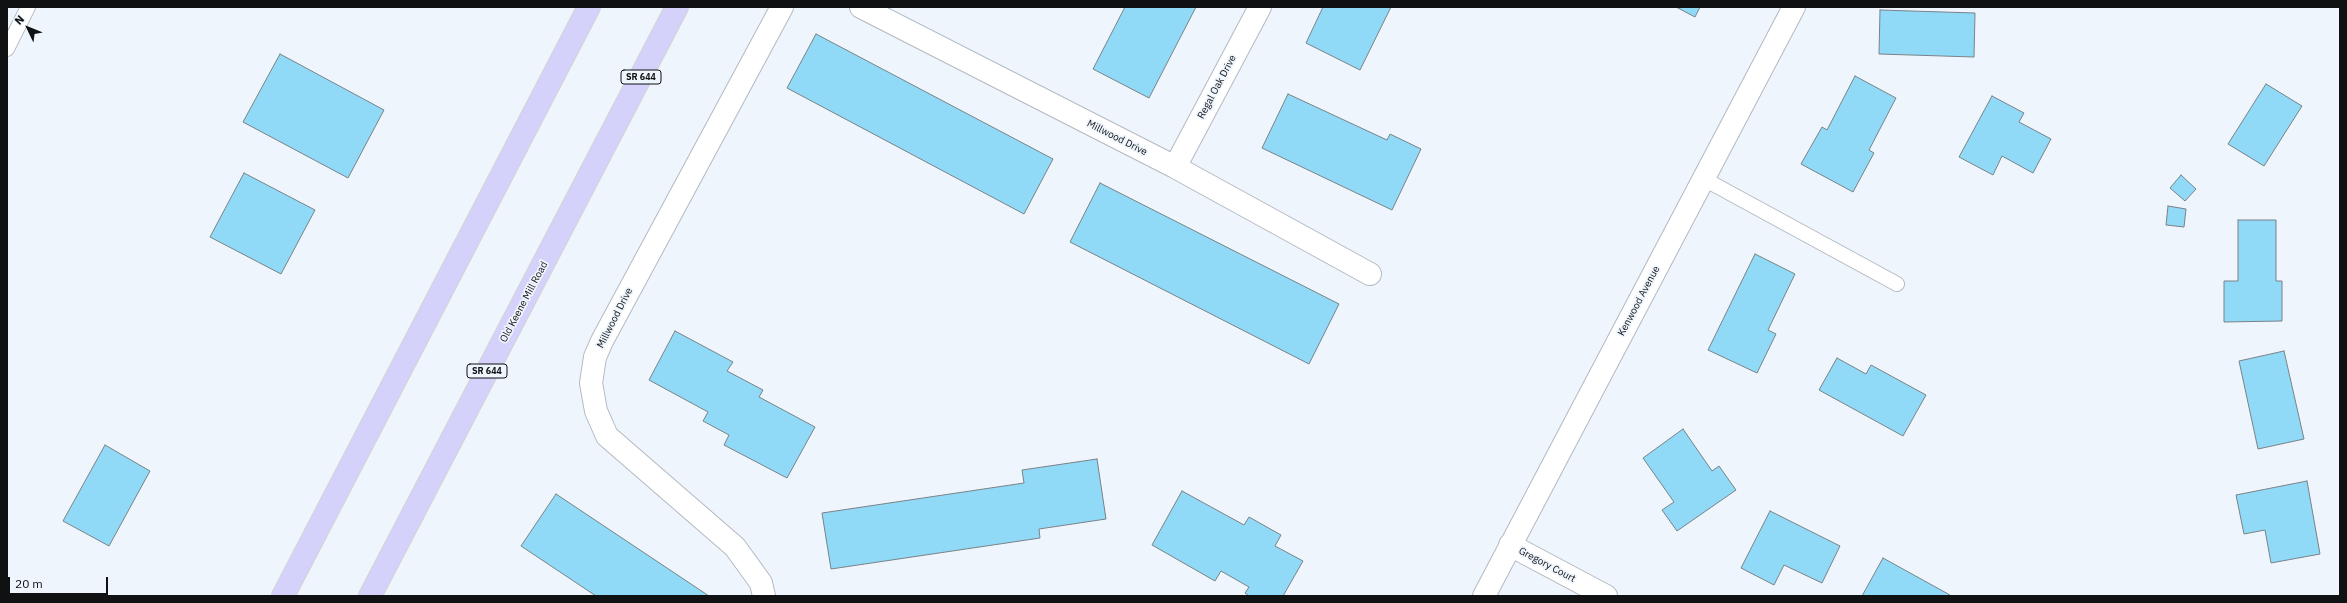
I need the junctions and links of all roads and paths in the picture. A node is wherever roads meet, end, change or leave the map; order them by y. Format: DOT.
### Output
graph roads {
  1 [pos="28,7"];
  2 [pos="589,7"];
  3 [pos="677,7"];
  4 [pos="782,7"];
  5 [pos="861,7"];
  6 [pos="1260,7"];
  7 [pos="1794,7"];
  8 [pos="7,49"];
  9 [pos="1175,167"];
  10 [pos="1704,179"];
  11 [pos="1370,274"];
  12 [pos="1897,284"];
  13 [pos="1510,546"];
  14 [pos="283,596"];
  15 [pos="370,596"];
  16 [pos="764,596"];
  17 [pos="1484,596"];
  18 [pos="1606,596"];
  1 -- 8 [label="lane"];
  2 -- 14 [label="main road"];
  3 -- 15 [label="main road, Old Keene Mill Road / SR 644"];
  4 -- 16 [label="street, Millwood Drive"];
  5 -- 9 [label="street, Millwood Drive"];
  6 -- 9 [label="street, Regal Oak Drive"];
  7 -- 10 [label="street, Kenwood Avenue"];
  9 -- 11 [label="street, Millwood Drive"];
  10 -- 12 [label="lane"];
  10 -- 13 [label="street, Kenwood Avenue"];
  13 -- 17 [label="street, Kenwood Avenue"];
  13 -- 18 [label="street, Gregory Court"];
}
